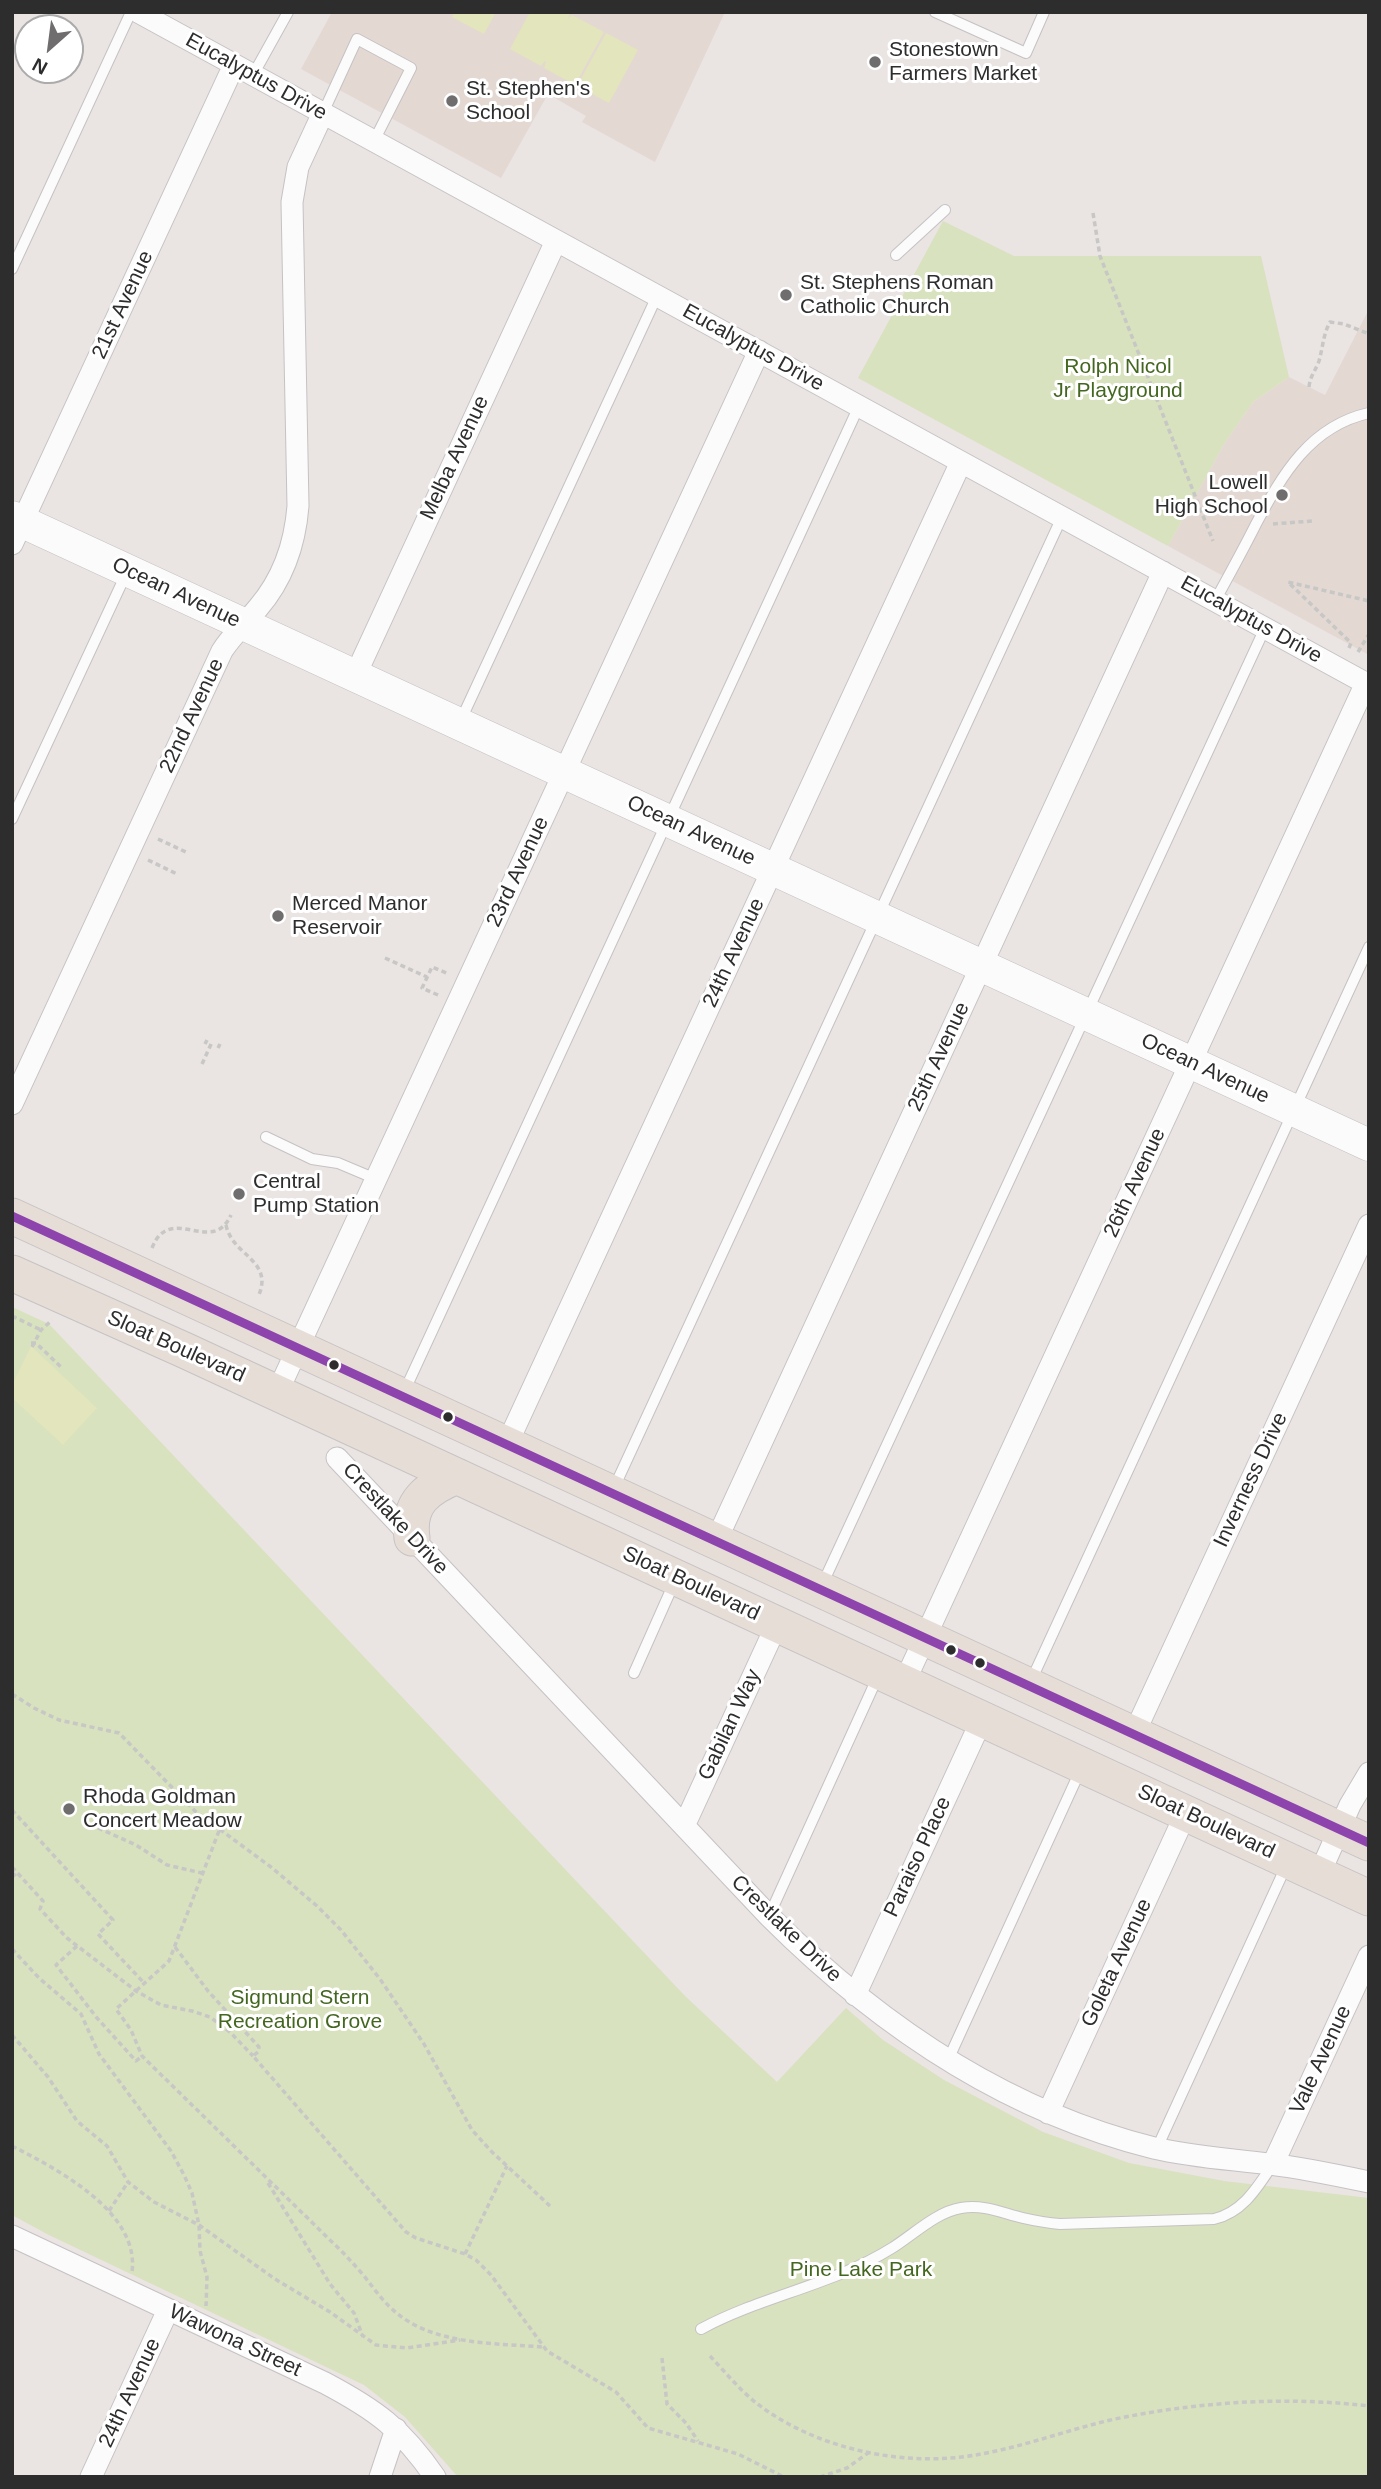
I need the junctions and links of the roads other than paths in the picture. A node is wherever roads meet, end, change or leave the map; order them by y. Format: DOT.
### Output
graph roads {
  1 [pos="131,12"];
  2 [pos="138,12"];
  3 [pos="288,12"];
  4 [pos="935,12"];
  5 [pos="1044,12"];
  6 [pos="244,70"];
  7 [pos="323,113"];
  8 [pos="374,141"];
  9 [pos="945,210"];
  10 [pos="556,240"];
  11 [pos="896,254"];
  12 [pos="12,269"];
  13 [pos="657,296"];
  14 [pos="758,351"];
  15 [pos="859,406"];
  16 [pos="1369,413"];
  17 [pos="961,461"];
  18 [pos="1062,517"];
  19 [pos="16,528"];
  20 [pos="128,570"];
  21 [pos="1163,572"];
  22 [pos="1215,601"];
  23 [pos="243,624"];
  24 [pos="1265,628"];
  25 [pos="355,676"];
  26 [pos="1367,684"];
  27 [pos="460,724"];
  28 [pos="564,772"];
  29 [pos="12,819"];
  30 [pos="668,820"];
  31 [pos="772,869"];
  32 [pos="877,917"];
  33 [pos="1369,947"];
  34 [pos="981,966"];
  35 [pos="1087,1014"];
  36 [pos="1191,1062"];
  37 [pos="12,1104"];
  38 [pos="1294,1110"];
  39 [pos="266,1137"];
  40 [pos="1369,1145"];
  41 [pos="376,1179"];
  42 [pos="12,1216"];
  43 [pos="1369,1225"];
  44 [pos="12,1273"];
  45 [pos="298,1348"];
  46 [pos="276,1393"];
  47 [pos="402,1396"];
  48 [pos="507,1444"];
  49 [pos="337,1458"];
  50 [pos="457,1476"];
  51 [pos="612,1493"];
  52 [pos="412,1538"];
  53 [pos="716,1541"];
  54 [pos="677,1577"];
  55 [pos="820,1589"];
  56 [pos="777,1624"];
  57 [pos="925,1638"];
  58 [pos="634,1673"];
  59 [pos="892,1677"];
  60 [pos="1028,1685"];
  61 [pos="982,1719"];
  62 [pos="1134,1734"];
  63 [pos="1083,1766"];
  64 [pos="1369,1773"];
  65 [pos="1186,1813"];
  66 [pos="684,1826"];
  67 [pos="1354,1836"];
  68 [pos="1304,1868"];
  69 [pos="1369,1898"];
  70 [pos="769,1916"];
  71 [pos="1369,1956"];
  72 [pos="855,1995"];
  73 [pos="948,2060"];
  74 [pos="1048,2113"];
  75 [pos="1157,2148"];
  76 [pos="1273,2164"];
  77 [pos="1369,2182"];
  78 [pos="12,2236"];
  79 [pos="169,2310"];
  80 [pos="701,2329"];
  81 [pos="396,2429"];
  82 [pos="91,2477"];
  83 [pos="380,2477"];
  84 [pos="435,2477"];
  1 -- 12 [label="lane"];
  2 -- 6 [label="street, Eucalyptus Drive"];
  3 -- 6 [label="lane"];
  4 -- 5 [label="lane"];
  6 -- 7 [label="street, Eucalyptus Drive"];
  6 -- 19 [label="street, 21st Avenue"];
  7 -- 8 [label="street, Eucalyptus Drive"];
  7 -- 8 [label="lane"];
  7 -- 23 [label="street, 22nd Avenue"];
  8 -- 10 [label="street, Eucalyptus Drive"];
  9 -- 11 [label="lane"];
  10 -- 13 [label="street, Eucalyptus Drive"];
  10 -- 25 [label="street, Melba Avenue"];
  13 -- 14 [label="street, Eucalyptus Drive"];
  13 -- 27 [label="lane"];
  14 -- 15 [label="street, Eucalyptus Drive"];
  14 -- 28 [label="street, 23rd Avenue"];
  15 -- 17 [label="street, Eucalyptus Drive"];
  15 -- 30 [label="lane"];
  16 -- 22 [label="lane"];
  17 -- 18 [label="street, Eucalyptus Drive"];
  17 -- 31 [label="street, 24th Avenue"];
  18 -- 21 [label="street, Eucalyptus Drive"];
  18 -- 32 [label="lane"];
  19 -- 20 [label="street, Ocean Avenue"];
  20 -- 23 [label="street, Ocean Avenue"];
  20 -- 29 [label="lane"];
  21 -- 22 [label="street, Eucalyptus Drive"];
  21 -- 34 [label="street, 25th Avenue"];
  22 -- 24 [label="street, Eucalyptus Drive"];
  23 -- 25 [label="street, Ocean Avenue"];
  23 -- 37 [label="street, 22nd Avenue"];
  24 -- 26 [label="street, Eucalyptus Drive"];
  24 -- 35 [label="lane"];
  25 -- 27 [label="street, Ocean Avenue"];
  26 -- 36 [label="street, 26th Avenue"];
  27 -- 28 [label="street, Ocean Avenue"];
  28 -- 30 [label="street, Ocean Avenue"];
  28 -- 41 [label="street, 23rd Avenue"];
  30 -- 31 [label="street, Ocean Avenue"];
  30 -- 47 [label="lane"];
  31 -- 32 [label="street, Ocean Avenue"];
  31 -- 48 [label="street, 24th Avenue"];
  32 -- 34 [label="street, Ocean Avenue"];
  32 -- 51 [label="lane"];
  33 -- 38 [label="lane"];
  34 -- 35 [label="street, Ocean Avenue"];
  34 -- 53 [label="street, 25th Avenue"];
  35 -- 36 [label="street, Ocean Avenue"];
  35 -- 55 [label="lane"];
  36 -- 38 [label="street, Ocean Avenue"];
  36 -- 57 [label="street, 26th Avenue"];
  38 -- 40 [label="street, Ocean Avenue"];
  38 -- 60 [label="lane"];
  39 -- 41 [label="lane"];
  41 -- 45 [label="street, 23rd Avenue"];
  42 -- 45 [label="main road"];
  43 -- 62 [label="street, Inverness Drive"];
  44 -- 46 [label="main road, Sloat Boulevard"];
  45 -- 46 [label="street, 23rd Avenue"];
  45 -- 47 [label="main road"];
  46 -- 50 [label="main road, Sloat Boulevard"];
  47 -- 48 [label="main road"];
  48 -- 51 [label="main road"];
  49 -- 52 [label="street, Crestlake Drive"];
  50 -- 52 [label="main road"];
  50 -- 54 [label="main road, Sloat Boulevard"];
  51 -- 53 [label="main road"];
  52 -- 66 [label="street, Crestlake Drive"];
  53 -- 55 [label="main road"];
  54 -- 56 [label="main road, Sloat Boulevard"];
  54 -- 58 [label="lane"];
  55 -- 57 [label="main road"];
  56 -- 59 [label="main road, Sloat Boulevard"];
  56 -- 66 [label="street, Gabilan Way"];
  57 -- 59 [label="street, 26th Avenue"];
  57 -- 60 [label="main road"];
  59 -- 61 [label="main road, Sloat Boulevard"];
  59 -- 70 [label="lane"];
  60 -- 62 [label="main road"];
  61 -- 63 [label="main road, Sloat Boulevard"];
  61 -- 72 [label="street, Paraiso Place"];
  62 -- 67 [label="main road"];
  63 -- 65 [label="main road, Sloat Boulevard"];
  63 -- 73 [label="lane"];
  64 -- 67 [label="street"];
  65 -- 68 [label="main road, Sloat Boulevard"];
  65 -- 74 [label="street, Goleta Avenue"];
  66 -- 70 [label="street, Crestlake Drive"];
  67 -- 68 [label="street"];
  68 -- 69 [label="main road, Sloat Boulevard"];
  68 -- 75 [label="lane"];
  70 -- 72 [label="street, Crestlake Drive"];
  71 -- 76 [label="street, Vale Avenue"];
  72 -- 73 [label="street, Crestlake Drive"];
  73 -- 74 [label="street, Crestlake Drive"];
  74 -- 75 [label="street, Crestlake Drive"];
  75 -- 76 [label="street, Crestlake Drive"];
  76 -- 77 [label="street, Crestlake Drive"];
  76 -- 80 [label="lane"];
  78 -- 79 [label="street, Wawona Street"];
  79 -- 81 [label="street, Wawona Street"];
  79 -- 82 [label="street, 24th Avenue"];
  81 -- 83 [label="street"];
  81 -- 84 [label="street, Wawona Street"];
}
